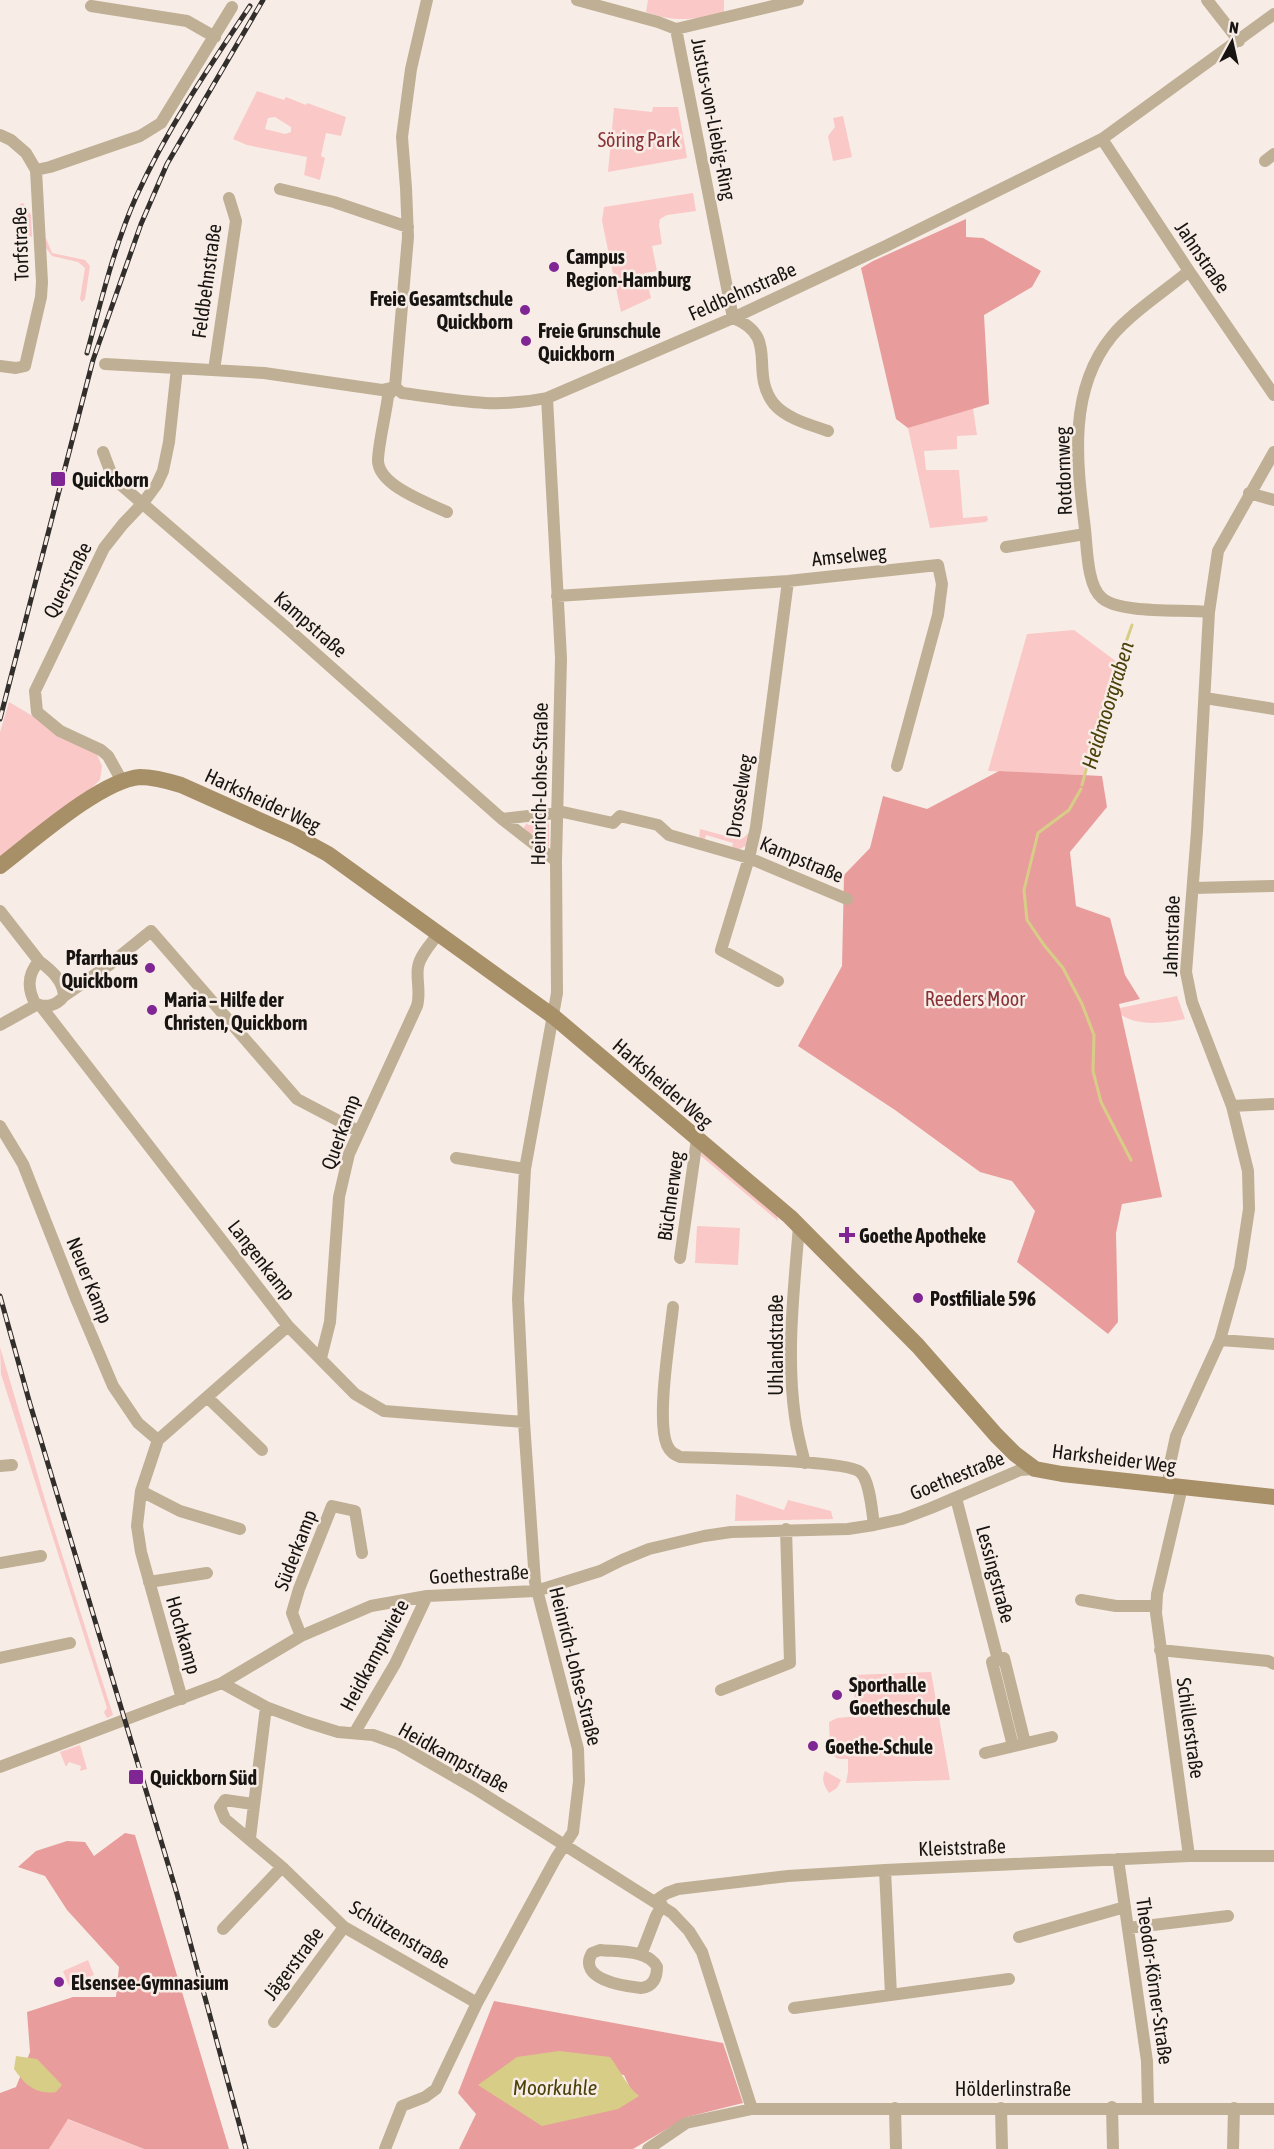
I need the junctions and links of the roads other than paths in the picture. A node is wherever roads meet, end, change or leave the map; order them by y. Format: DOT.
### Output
graph roads {
  1 [pos="427,0"];
  2 [pos="577,0"];
  3 [pos="798,0"];
  4 [pos="1207,0"];
  5 [pos="91,6"];
  6 [pos="232,7"];
  7 [pos="1274,14"];
  8 [pos="676,29"];
  9 [pos="215,37"];
  10 [pos="1239,41"];
  11 [pos="0,135"];
  12 [pos="1102,139"];
  13 [pos="36,170"];
  14 [pos="280,189"];
  15 [pos="229,198"];
  16 [pos="408,227"];
  17 [pos="1189,272"];
  18 [pos="733,318"];
  19 [pos="105,364"];
  20 [pos="0,366"];
  21 [pos="177,368"];
  22 [pos="214,370"];
  23 [pos="395,387"];
  24 [pos="1274,395"];
  25 [pos="547,398"];
  26 [pos="828,431"];
  27 [pos="103,452"];
  28 [pos="1274,452"];
  29 [pos="1250,493"];
  30 [pos="1274,500"];
  31 [pos="143,503"];
  32 [pos="447,512"];
  33 [pos="1085,534"];
  34 [pos="1006,547"];
  35 [pos="788,580"];
  36 [pos="557,596"];
  37 [pos="1209,612"];
  38 [pos="1205,698"];
  39 [pos="1274,709"];
  40 [pos="897,766"];
  41 [pos="122,781"];
  42 [pos="558,813"];
  43 [pos="502,819"];
  44 [pos="749,858"];
  45 [pos="556,861"];
  46 [pos="0,866"];
  47 [pos="1274,886"];
  48 [pos="1192,888"];
  49 [pos="847,899"];
  50 [pos="0,910"];
  51 [pos="438,934"];
  52 [pos="39,961"];
  53 [pos="778,981"];
  54 [pos="64,996"];
  55 [pos="38,1005"];
  56 [pos="554,1017"];
  57 [pos="0,1025"];
  58 [pos="1274,1104"];
  59 [pos="1232,1106"];
  60 [pos="0,1126"];
  61 [pos="358,1131"];
  62 [pos="697,1139"];
  63 [pos="456,1158"];
  64 [pos="525,1169"];
  65 [pos="799,1226"];
  66 [pos="680,1258"];
  67 [pos="673,1307"];
  68 [pos="288,1326"];
  69 [pos="1220,1340"];
  70 [pos="1274,1344"];
  71 [pos="321,1358"];
  72 [pos="207,1397"];
  73 [pos="524,1422"];
  74 [pos="158,1440"];
  75 [pos="262,1450"];
  76 [pos="805,1463"];
  77 [pos="1035,1468"];
  78 [pos="1175,1486"];
  79 [pos="141,1491"];
  80 [pos="1274,1497"];
  81 [pos="956,1498"];
  82 [pos="874,1525"];
  83 [pos="240,1529"];
  84 [pos="786,1529"];
  85 [pos="362,1553"];
  86 [pos="42,1556"];
  87 [pos="0,1563"];
  88 [pos="207,1573"];
  89 [pos="149,1582"];
  90 [pos="537,1591"];
  91 [pos="427,1596"];
  92 [pos="1081,1600"];
  93 [pos="1156,1606"];
  94 [pos="302,1636"];
  95 [pos="70,1643"];
  96 [pos="1160,1650"];
  97 [pos="0,1658"];
  98 [pos="1274,1664"];
  99 [pos="222,1683"];
  100 [pos="721,1690"];
  101 [pos="182,1699"];
  102 [pos="266,1707"];
  103 [pos="355,1732"];
  104 [pos="1052,1737"];
  105 [pos="1019,1745"];
  106 [pos="985,1753"];
  107 [pos="0,1767"];
  108 [pos="254,1804"];
  109 [pos="250,1838"];
  110 [pos="565,1845"];
  111 [pos="1189,1856"];
  112 [pos="1274,1856"];
  113 [pos="1118,1859"];
  114 [pos="282,1867"];
  115 [pos="885,1870"];
  116 [pos="659,1903"];
  117 [pos="1125,1907"];
  118 [pos="1228,1916"];
  119 [pos="344,1927"];
  120 [pos="1128,1928"];
  121 [pos="223,1929"];
  122 [pos="1019,1937"];
  123 [pos="641,1955"];
  124 [pos="1009,1979"];
  125 [pos="891,1995"];
  126 [pos="477,2003"];
  127 [pos="794,2008"];
  128 [pos="274,2022"];
  129 [pos="1112,2107"];
  130 [pos="894,2108"];
  131 [pos="1001,2108"];
  132 [pos="1148,2108"];
  133 [pos="1234,2108"];
  134 [pos="752,2109"];
  135 [pos="1274,2109"];
  136 [pos="385,2149"];
  137 [pos="648,2149"];
  138 [pos="896,2149"];
  139 [pos="1002,2149"];
  140 [pos="1113,2149"];
  141 [pos="1233,2149"];
  1 -- 16 [label="street"];
  2 -- 8 [label="street, Justus-von-Liebig-Ring"];
  3 -- 8 [label="street"];
  4 -- 10 [label="street"];
  5 -- 9 [label="street"];
  6 -- 9 [label="street"];
  7 -- 10 [label="street, Feldbehnstraße"];
  8 -- 18 [label="street, Justus-von-Liebig-Ring"];
  9 -- 13 [label="street"];
  10 -- 12 [label="street, Feldbehnstraße"];
  11 -- 13 [label="street"];
  12 -- 17 [label="street, Jahnstraße"];
  12 -- 18 [label="street, Feldbehnstraße"];
  13 -- 20 [label="street, Torfstraße"];
  14 -- 16 [label="street"];
  15 -- 22 [label="street, Feldbehnstraße"];
  16 -- 23 [label="street"];
  17 -- 24 [label="street, Jahnstraße"];
  17 -- 33 [label="street, Rotdornweg"];
  18 -- 25 [label="street, Feldbehnstraße"];
  18 -- 26 [label="street"];
  19 -- 21 [label="street, Feldbehnstraße"];
  21 -- 22 [label="street, Feldbehnstraße"];
  21 -- 31 [label="street, Querstraße"];
  22 -- 23 [label="street, Feldbehnstraße"];
  23 -- 25 [label="street, Feldbehnstraße"];
  23 -- 32 [label="street"];
  25 -- 36 [label="street, Heinrich-Lohse-Straße"];
  27 -- 31 [label="street, Kampstraße"];
  28 -- 29 [label="street, Jahnstraße"];
  29 -- 30 [label="street"];
  29 -- 37 [label="street, Jahnstraße"];
  31 -- 41 [label="street, Querstraße"];
  31 -- 43 [label="street, Kampstraße"];
  33 -- 34 [label="street"];
  33 -- 37 [label="street, Rotdornweg"];
  35 -- 36 [label="street, Amselweg"];
  35 -- 40 [label="street, Amselweg"];
  35 -- 44 [label="street, Drosselweg"];
  36 -- 42 [label="street, Heinrich-Lohse-Straße"];
  37 -- 38 [label="street, Jahnstraße"];
  38 -- 39 [label="street"];
  38 -- 48 [label="street, Jahnstraße"];
  41 -- 46 [label="main road, Harksheider Weg"];
  41 -- 51 [label="main road, Harksheider Weg"];
  42 -- 43 [label="street, Kampstraße"];
  42 -- 44 [label="street, Kampstraße"];
  42 -- 45 [label="street, Heinrich-Lohse-Straße"];
  43 -- 45 [label="street, Kampstraße"];
  44 -- 49 [label="street, Kampstraße"];
  44 -- 53 [label="street, Drosselweg"];
  45 -- 56 [label="street, Heinrich-Lohse-Straße"];
  47 -- 48 [label="street"];
  48 -- 59 [label="street, Jahnstraße"];
  50 -- 52 [label="street"];
  51 -- 56 [label="main road, Harksheider Weg"];
  51 -- 61 [label="street, Querkamp"];
  52 -- 54 [label="street"];
  52 -- 55 [label="street, Langenkamp"];
  54 -- 55 [label="street"];
  54 -- 61 [label="street"];
  55 -- 57 [label="street"];
  55 -- 68 [label="street, Langenkamp"];
  56 -- 62 [label="main road, Harksheider Weg"];
  56 -- 64 [label="street, Heinrich-Lohse-Straße"];
  58 -- 59 [label="street"];
  59 -- 69 [label="street, Jahnstraße"];
  60 -- 74 [label="street, Neuer Kamp"];
  61 -- 71 [label="street, Querkamp"];
  62 -- 65 [label="main road, Harksheider Weg"];
  62 -- 66 [label="street, Büchnerweg"];
  63 -- 64 [label="street"];
  64 -- 73 [label="street, Heinrich-Lohse-Straße"];
  65 -- 76 [label="street, Uhlandstraße"];
  65 -- 77 [label="main road, Harksheider Weg"];
  67 -- 76 [label="street"];
  68 -- 71 [label="street, Langenkamp"];
  68 -- 72 [label="street"];
  69 -- 70 [label="street"];
  69 -- 78 [label="street, Jahnstraße"];
  71 -- 73 [label="street, Langenkamp"];
  72 -- 74 [label="street"];
  72 -- 75 [label="street"];
  73 -- 90 [label="street, Heinrich-Lohse-Straße"];
  74 -- 79 [label="street, Hochkamp"];
  76 -- 82 [label="street"];
  77 -- 78 [label="main road, Harksheider Weg"];
  77 -- 81 [label="street, Goethestraße"];
  78 -- 80 [label="main road, Harksheider Weg"];
  78 -- 93 [label="street, Schillerstraße"];
  79 -- 83 [label="street"];
  79 -- 89 [label="street, Hochkamp"];
  81 -- 82 [label="street, Goethestraße"];
  81 -- 105 [label="street, Lessingstraße"];
  82 -- 84 [label="street, Goethestraße"];
  84 -- 90 [label="street, Goethestraße"];
  84 -- 100 [label="street"];
  85 -- 94 [label="street, Süderkamp"];
  86 -- 87 [label="street"];
  88 -- 89 [label="street, Hochkamp"];
  89 -- 101 [label="street, Hochkamp"];
  90 -- 91 [label="street, Goethestraße"];
  90 -- 110 [label="street, Heinrich-Lohse-Straße"];
  91 -- 94 [label="street, Goethestraße"];
  91 -- 103 [label="street, Heidkamptwiete"];
  92 -- 93 [label="street"];
  93 -- 96 [label="street, Schillerstraße"];
  94 -- 99 [label="street, Goethestraße"];
  95 -- 97 [label="street"];
  96 -- 98 [label="street"];
  96 -- 111 [label="street, Schillerstraße"];
  99 -- 101 [label="street"];
  99 -- 102 [label="street, Heidkampstraße"];
  101 -- 107 [label="street"];
  102 -- 103 [label="street, Heidkampstraße"];
  102 -- 108 [label="street"];
  103 -- 110 [label="street, Heidkampstraße"];
  104 -- 105 [label="street"];
  105 -- 106 [label="street"];
  108 -- 109 [label="street"];
  108 -- 109 [label="street, Schützenstraße"];
  109 -- 114 [label="street, Schützenstraße"];
  110 -- 116 [label="street, Heidkampstraße"];
  110 -- 126 [label="street, Heinrich-Lohse-Straße"];
  111 -- 112 [label="street, Kleiststraße"];
  111 -- 113 [label="street, Kleiststraße"];
  113 -- 115 [label="street, Kleiststraße"];
  113 -- 117 [label="street, Theodor-Körner-Straße"];
  114 -- 119 [label="street, Schützenstraße"];
  114 -- 121 [label="street"];
  115 -- 116 [label="street, Kleiststraße"];
  115 -- 125 [label="street"];
  116 -- 123 [label="street"];
  116 -- 134 [label="street, Heidkampstraße"];
  117 -- 120 [label="street, Theodor-Körner-Straße"];
  117 -- 122 [label="street"];
  118 -- 120 [label="street"];
  119 -- 126 [label="street, Schützenstraße"];
  119 -- 128 [label="street, Jägerstraße"];
  120 -- 132 [label="street, Theodor-Körner-Straße"];
  123 -- 123 [label="street"];
  124 -- 125 [label="street"];
  125 -- 127 [label="street"];
  126 -- 136 [label="street, Heinrich-Lohse-Straße"];
  129 -- 131 [label="street, Hölderlinstraße"];
  129 -- 132 [label="street, Hölderlinstraße"];
  129 -- 140 [label="street"];
  130 -- 131 [label="street, Hölderlinstraße"];
  130 -- 134 [label="street, Hölderlinstraße"];
  130 -- 138 [label="street"];
  131 -- 139 [label="street"];
  132 -- 133 [label="street, Hölderlinstraße"];
  133 -- 135 [label="street, Hölderlinstraße"];
  133 -- 141 [label="street"];
  134 -- 137 [label="street, Hölderlinstraße"];
}
